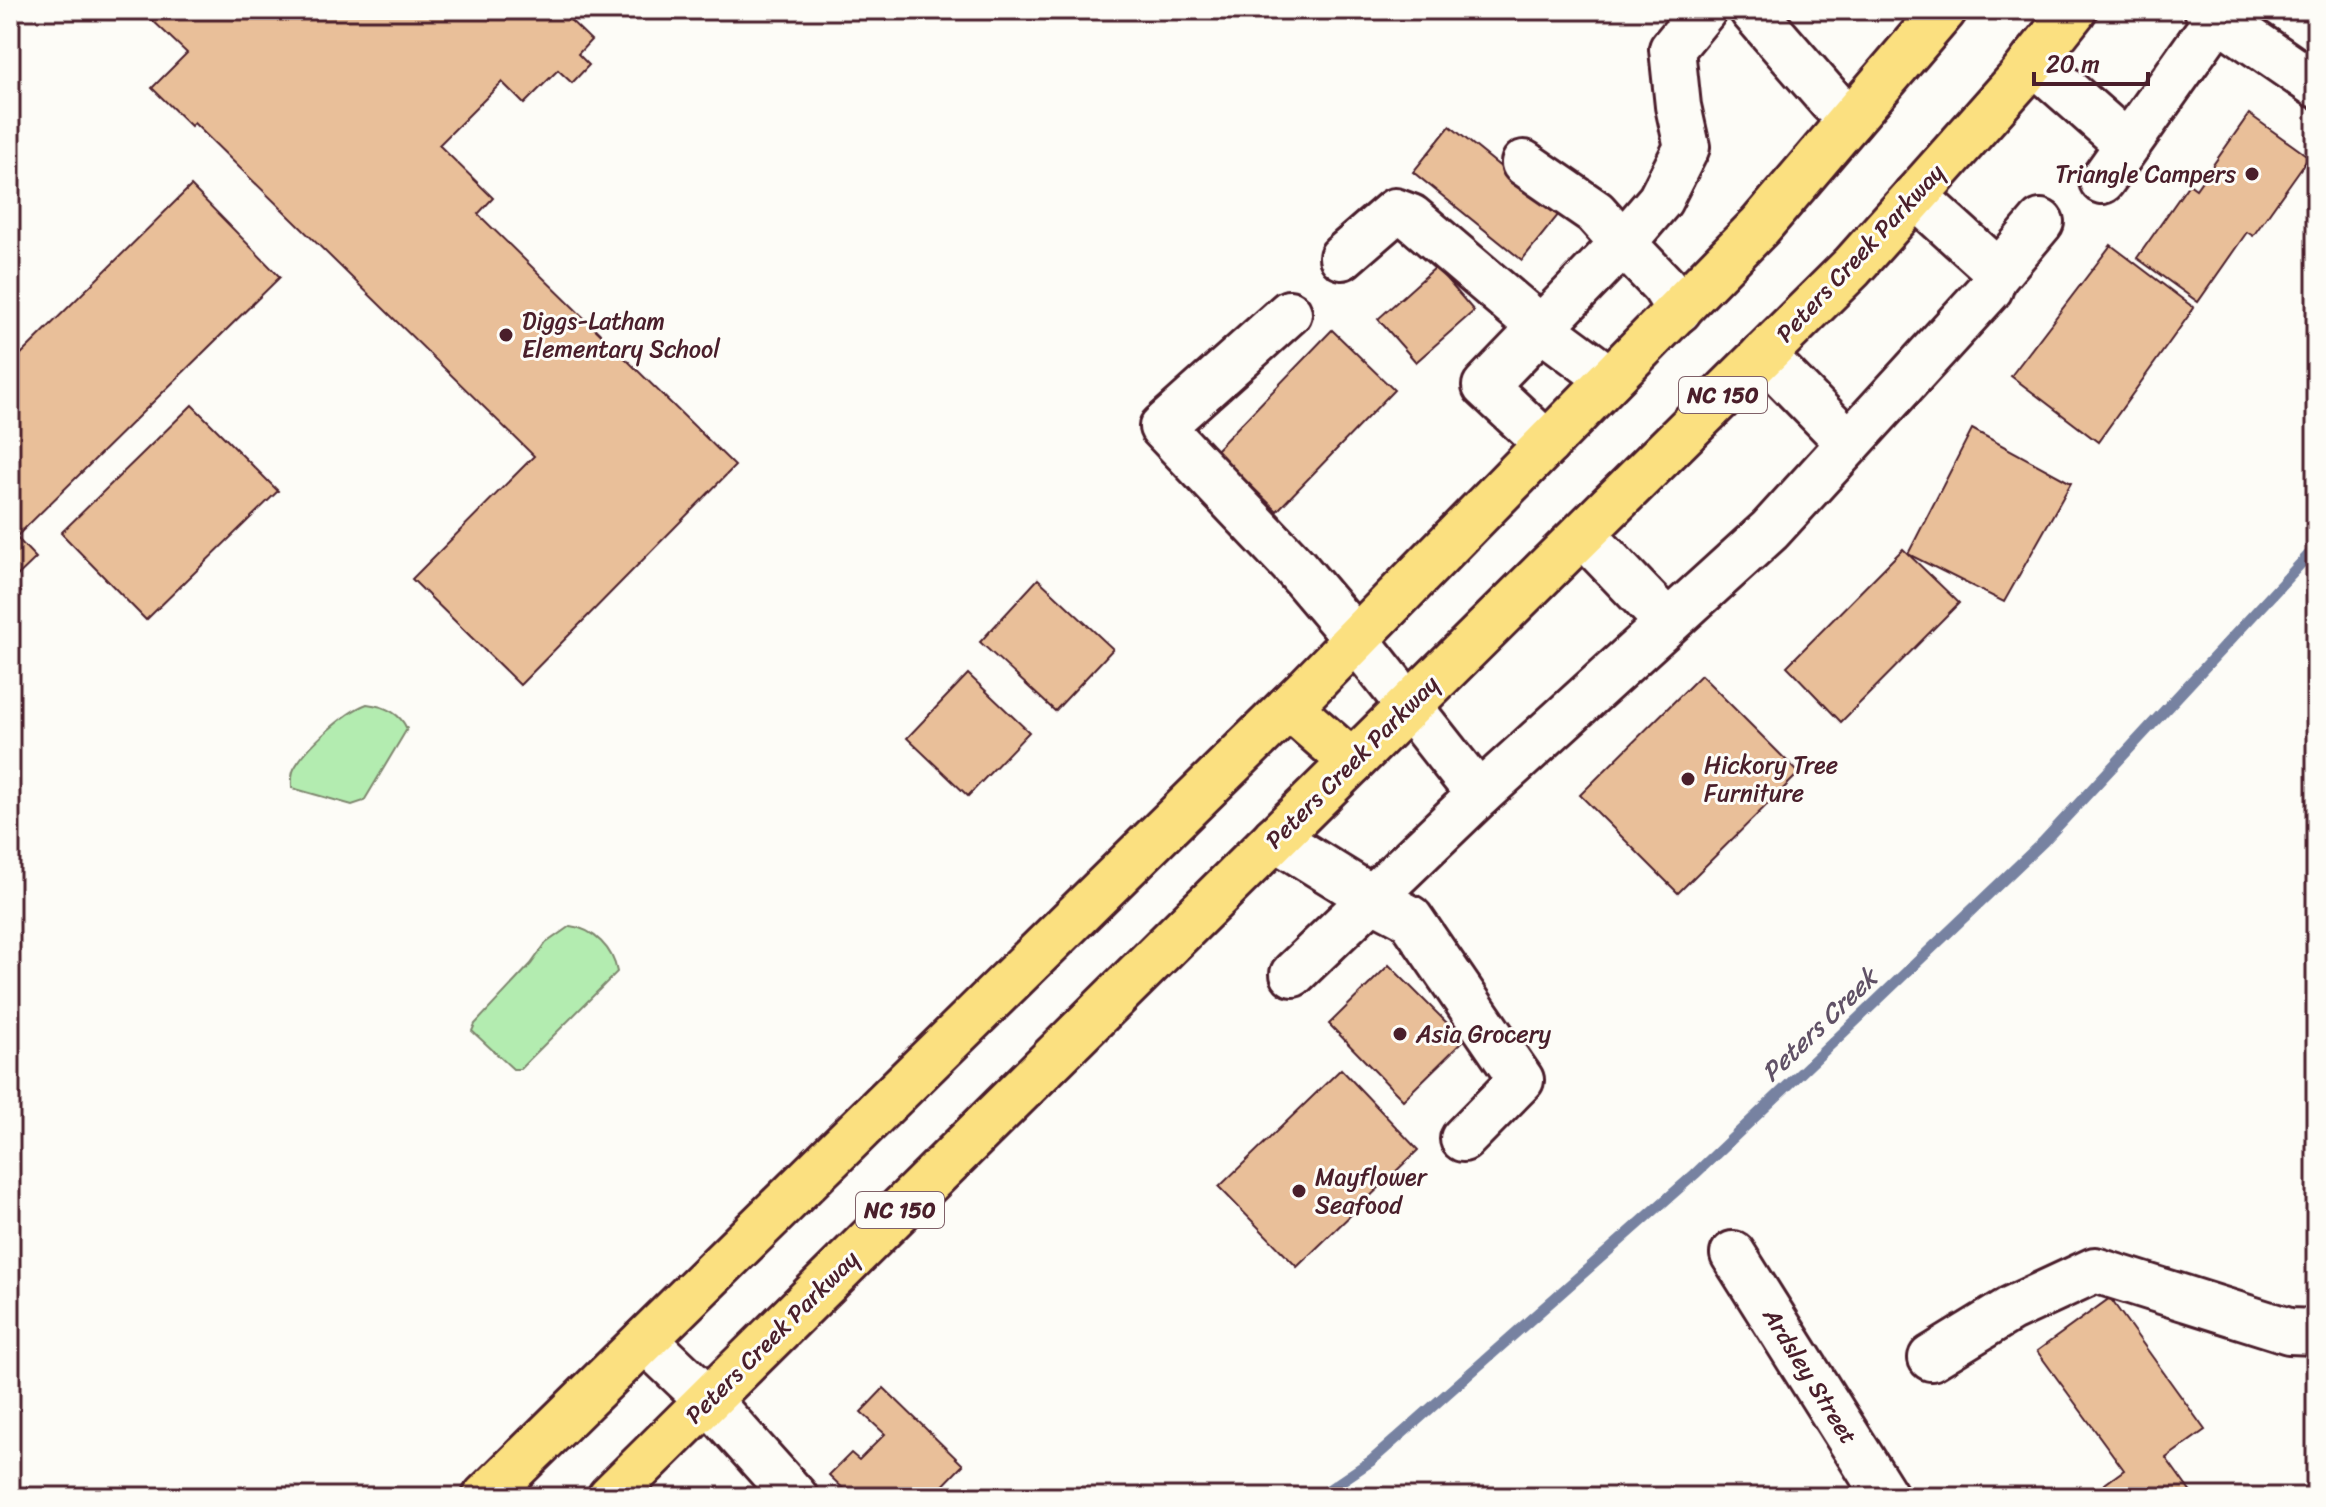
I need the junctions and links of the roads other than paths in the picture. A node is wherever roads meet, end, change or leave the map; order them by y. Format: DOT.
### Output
graph roads {
  1 [pos="1704,10"];
  2 [pos="1752,10"];
  3 [pos="1944,10"];
  4 [pos="2074,10"];
  5 [pos="2216,12"];
  6 [pos="2033,61"];
  7 [pos="2316,85"];
  8 [pos="1850,120"];
  9 [pos="2127,144"];
  10 [pos="1524,163"];
  11 [pos="2102,181"];
  12 [pos="1915,196"];
  13 [pos="2041,222"];
  14 [pos="1623,243"];
  15 [pos="1342,257"];
  16 [pos="1994,278"];
  17 [pos="1679,310"];
  18 [pos="1289,313"];
  19 [pos="1541,328"];
  20 [pos="1763,355"];
  21 [pos="1610,379"];
  22 [pos="1849,443"];
  23 [pos="1547,444"];
  24 [pos="1583,534"];
  25 [pos="1667,622"];
  26 [pos="1356,639"];
  27 [pos="1409,706"];
  28 [pos="1289,707"];
  29 [pos="1352,762"];
  30 [pos="1479,795"];
  31 [pos="1275,838"];
  32 [pos="1372,898"];
  33 [pos="1293,974"];
  34 [pos="1463,1139"];
  35 [pos="1733,1254"];
  36 [pos="2316,1332"];
  37 [pos="645,1340"];
  38 [pos="1931,1358"];
  39 [pos="708,1400"];
  40 [pos="485,1497"];
  41 [pos="610,1497"];
  42 [pos="795,1497"];
  43 [pos="1886,1497"];
  1 -- 14 [label="street"];
  2 -- 8 [label="street"];
  3 -- 8 [label="main road"];
  4 -- 6 [label="main road, Peters Creek Parkway / NC 150"];
  5 -- 7 [label="street"];
  5 -- 9 [label="street"];
  6 -- 9 [label="street"];
  6 -- 12 [label="main road, Peters Creek Parkway / NC 150"];
  8 -- 17 [label="main road"];
  9 -- 11 [label="street"];
  10 -- 14 [label="street"];
  12 -- 16 [label="street"];
  12 -- 20 [label="main road, Peters Creek Parkway / NC 150"];
  13 -- 16 [label="street"];
  14 -- 17 [label="street"];
  14 -- 19 [label="street"];
  15 -- 19 [label="street"];
  16 -- 22 [label="street"];
  17 -- 21 [label="main road"];
  18 -- 26 [label="street"];
  19 -- 21 [label="street"];
  19 -- 23 [label="street"];
  20 -- 22 [label="street"];
  20 -- 24 [label="main road, Peters Creek Parkway / NC 150"];
  21 -- 23 [label="main road"];
  22 -- 25 [label="street"];
  23 -- 26 [label="main road"];
  24 -- 25 [label="street"];
  24 -- 27 [label="main road, Peters Creek Parkway / NC 150"];
  25 -- 30 [label="street"];
  26 -- 27 [label="street"];
  26 -- 28 [label="main road"];
  27 -- 29 [label="main road, Peters Creek Parkway / NC 150"];
  27 -- 30 [label="street"];
  28 -- 29 [label="main road"];
  28 -- 37 [label="main road"];
  29 -- 31 [label="main road, Peters Creek Parkway / NC 150"];
  30 -- 32 [label="street"];
  31 -- 32 [label="street"];
  31 -- 39 [label="main road, Peters Creek Parkway / NC 150"];
  32 -- 33 [label="street"];
  32 -- 34 [label="street"];
  35 -- 43 [label="street, Ardsley Street"];
  36 -- 38 [label="street"];
  37 -- 39 [label="street"];
  37 -- 40 [label="main road"];
  39 -- 41 [label="main road, Peters Creek Parkway / NC 150"];
  39 -- 42 [label="street"];
}
